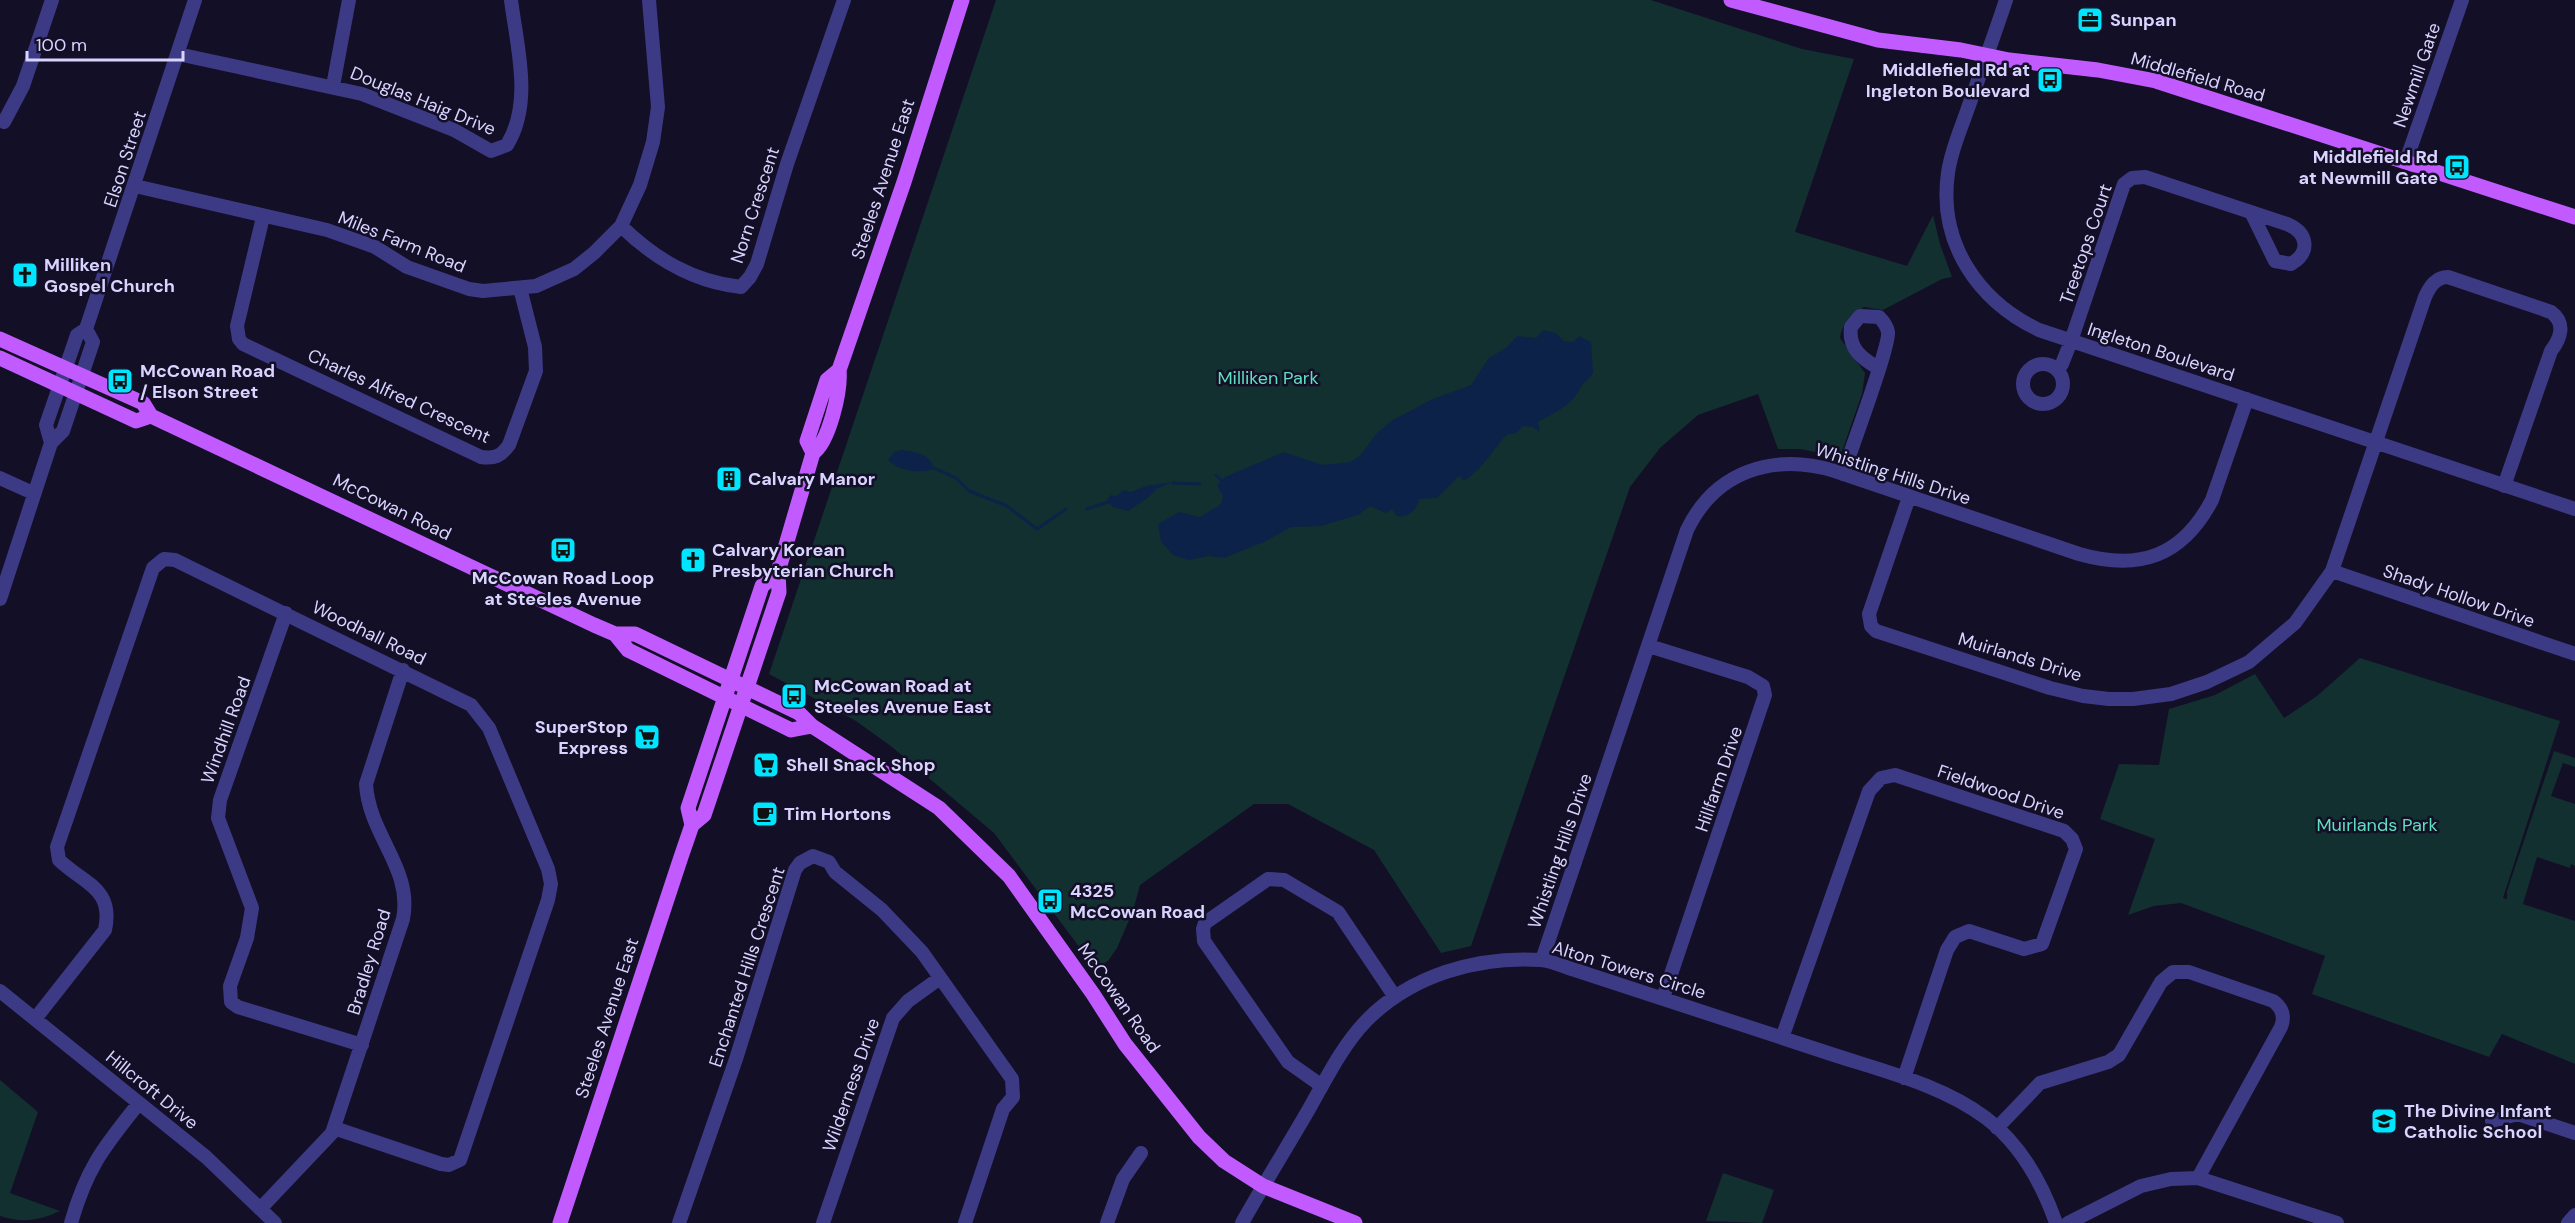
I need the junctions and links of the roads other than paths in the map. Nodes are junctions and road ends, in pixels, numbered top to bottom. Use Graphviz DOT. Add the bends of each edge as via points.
graph roads {
  1 [pos="52,0"];
  2 [pos="195,0"];
  3 [pos="349,0"];
  4 [pos="511,0"];
  5 [pos="649,0"];
  6 [pos="844,0"];
  7 [pos="962,0"];
  8 [pos="1731,0"];
  9 [pos="2006,0"];
  10 [pos="2462,0"];
  11 [pos="178,54"];
  12 [pos="1987,56"];
  13 [pos="333,86"];
  14 [pos="4,122"];
  15 [pos="2406,161"];
  16 [pos="135,186"];
  17 [pos="2252,214"];
  18 [pos="263,217"];
  19 [pos="2575,217"];
  20 [pos="621,226"];
  21 [pos="520,288"];
  22 [pos="86,329"];
  23 [pos="0,339"];
  24 [pos="2071,341"];
  25 [pos="0,358"];
  26 [pos="66,367"];
  27 [pos="1878,368"];
  28 [pos="2057,370"];
  29 [pos="82,375"];
  30 [pos="60,385"];
  31 [pos="76,392"];
  32 [pos="2247,399"];
  33 [pos="151,416"];
  34 [pos="51,442"];
  35 [pos="2376,443"];
  36 [pos="1843,474"];
  37 [pos="0,478"];
  38 [pos="2504,486"];
  39 [pos="33,493"];
  40 [pos="1909,497"];
  41 [pos="2575,509"];
  42 [pos="2332,571"];
  43 [pos="778,572"];
  44 [pos="0,599"];
  45 [pos="286,613"];
  46 [pos="615,634"];
  47 [pos="1649,646"];
  48 [pos="2575,654"];
  49 [pos="403,670"];
  50 [pos="730,681"];
  51 [pos="746,688"];
  52 [pos="725,698"];
  53 [pos="740,705"];
  54 [pos="812,726"];
  55 [pos="692,825"];
  56 [pos="1542,960"];
  57 [pos="940,978"];
  58 [pos="0,991"];
  59 [pos="1395,997"];
  60 [pos="1664,998"];
  61 [pos="35,1019"];
  62 [pos="1782,1038"];
  63 [pos="362,1045"];
  64 [pos="1904,1078"];
  65 [pos="1322,1086"];
  66 [pos="139,1103"];
  67 [pos="2492,1121"];
  68 [pos="334,1128"];
  69 [pos="1997,1128"];
  70 [pos="2575,1133"];
  71 [pos="1141,1153"];
  72 [pos="2198,1178"];
  73 [pos="1263,1186"];
  74 [pos="260,1209"];
  75 [pos="2575,1215"];
  76 [pos="2313,1219"];
  77 [pos="71,1223"];
  78 [pos="275,1223"];
  79 [pos="560,1223"];
  80 [pos="679,1223"];
  81 [pos="823,1223"];
  82 [pos="965,1223"];
  83 [pos="1107,1223"];
  84 [pos="1242,1223"];
  85 [pos="1355,1223"];
  86 [pos="2056,1223"];
  87 [pos="2068,1223"];
  88 [pos="2337,1223"];
  89 [pos="2568,1223"];
  1 -- 14 [label="street" via="23,86"];
  2 -- 11 [label="street, Elson Street"];
  3 -- 13 [label="street"];
  4 -- 13 [label="street, Douglas Haig Drive" via="520,118 507,145 501,148 482,148 454,130"];
  5 -- 20 [label="street, Miles Farm Road" via="657,75 657,124 640,185"];
  6 -- 20 [label="street, Norn Crescent" via="756,264 741,287 723,285 677,268"];
  7 -- 43 [label="main road, Steeles Avenue East" via="839,370 841,385 822,447 813,453"];
  8 -- 12 [label="main road, Middlefield Road" via="1857,36"];
  9 -- 12 [label="street, Ingleton Boulevard"];
  10 -- 15 [label="street, Newmill Gate"];
  11 -- 13 [label="street, Douglas Haig Drive"];
  11 -- 16 [label="street, Elson Street"];
  12 -- 15 [label="main road, Middlefield Road" via="2163,83"];
  12 -- 24 [label="street, Ingleton Boulevard" via="1950,163 1946,187 1950,227 1962,259 1990,298 2030,325"];
  15 -- 19 [label="main road, Middlefield Road"];
  16 -- 18 [label="street, Miles Farm Road"];
  16 -- 22 [label="street, Elson Street"];
  17 -- 24 [label="street, Treetops Court" via="2145,177 2132,178 2124,184"];
  18 -- 21 [label="street, Miles Farm Road" via="311,226 375,247 407,267 453,284 483,291"];
  18 -- 21 [label="street, Charles Alfred Crescent" via="237,326 238,339 481,456 502,455 509,445 536,371 535,347"];
  20 -- 21 [label="street, Miles Farm Road" via="574,269 536,286"];
  22 -- 26 [label="street, Elson Street" via="77,335"];
  22 -- 29 [label="street, Elson Street" via="93,342"];
  23 -- 26 [label="main road, McCowan Road"];
  24 -- 28 [label="street, Treetops Court"];
  24 -- 32 [label="street, Ingleton Boulevard"];
  25 -- 30 [label="main road, McCowan Road"];
  26 -- 29 [label="main road, McCowan Road"];
  26 -- 30 [label="street, Elson Street"];
  27 -- 36 [label="street"];
  29 -- 31 [label="street, Elson Street"];
  29 -- 33 [label="main road, McCowan Road" via="143,403"];
  30 -- 31 [label="main road, McCowan Road"];
  30 -- 34 [label="street, Elson Street" via="46,425"];
  31 -- 33 [label="main road, McCowan Road" via="136,421"];
  31 -- 34 [label="street, Elson Street" via="63,431"];
  32 -- 35 [label="street, Ingleton Boulevard"];
  32 -- 40 [label="street, Whistling Hills Drive" via="2204,516 2186,539 2146,559 2127,562 2095,558"];
  33 -- 46 [label="main road, McCowan Road"];
  34 -- 39 [label="street"];
  35 -- 38 [label="street, Ingleton Boulevard"];
  35 -- 38 [label="street, Muirlands Drive" via="2429,288 2442,277 2453,278 2551,312 2560,326 2558,342 2551,351"];
  35 -- 42 [label="street, Muirlands Drive"];
  36 -- 40 [label="street, Whistling Hills Drive"];
  36 -- 47 [label="street, Whistling Hills Drive" via="1803,463 1773,465 1744,474 1714,493 1687,530"];
  37 -- 39 [label="street"];
  38 -- 41 [label="street, Ingleton Boulevard"];
  39 -- 44 [label="street"];
  40 -- 42 [label="street, Muirlands Drive" via="1871,608 1871,626 1876,631 2083,696 2156,696 2197,686 2233,671 2287,632"];
  42 -- 48 [label="street, Shady Hollow Drive"];
  43 -- 50 [label="main road, Steeles Avenue East" via="762,586"];
  43 -- 51 [label="main road, Steeles Avenue East" via="779,592"];
  45 -- 49 [label="street, Woodhall Road"];
  45 -- 61 [label="street, Woodhall Road" via="175,560 164,559 153,568 57,847 59,860 103,897 105,930"];
  45 -- 63 [label="street, Windhill Road" via="220,800 218,818 252,908 247,938 230,986 231,1002"];
  46 -- 50 [label="main road, McCowan Road" via="635,634"];
  46 -- 52 [label="main road, McCowan Road" via="628,650"];
  47 -- 56 [label="street, Whistling Hills Drive"];
  47 -- 60 [label="street, Hillfarm Drive" via="1748,677 1763,686 1765,695"];
  49 -- 63 [label="street, Bradley Road" via="366,784 367,803 401,878 406,904"];
  49 -- 68 [label="street, Woodhall Road" via="465,700 486,722 546,861 550,892 460,1160 441,1164"];
  50 -- 51 [label="main road, McCowan Road"];
  50 -- 52 [label="main road, Steeles Avenue East"];
  51 -- 53 [label="main road, Steeles Avenue East"];
  51 -- 54 [label="main road, McCowan Road" via="799,713"];
  52 -- 53 [label="main road, McCowan Road"];
  52 -- 55 [label="main road, Steeles Avenue East" via="688,808"];
  53 -- 54 [label="main road, McCowan Road" via="791,730"];
  53 -- 55 [label="main road, Steeles Avenue East" via="704,815"];
  54 -- 73 [label="main road, McCowan Road" via="939,808 1009,876 1125,1044 1199,1137 1224,1161"];
  55 -- 79 [label="main road, Steeles Avenue East"];
  56 -- 59 [label="street, Alton Towers Circle" via="1501,960 1461,967"];
  56 -- 60 [label="street, Alton Towers Circle"];
  57 -- 80 [label="street, Enchanted Hills Crescent" via="903,930 829,862 813,856 800,863"];
  57 -- 81 [label="street, Wilderness Drive" via="892,1018"];
  57 -- 82 [label="street, Enchanted Hills Crescent" via="1008,1072 1014,1088 1010,1103 1003,1109"];
  58 -- 61 [label="street, Hillcroft Drive"];
  59 -- 65 [label="street, Alton Towers Circle" via="1356,1032"];
  59 -- 65 [label="street" via="1338,912 1280,878 1268,879 1205,923 1204,941 1284,1057"];
  60 -- 62 [label="street, Alton Towers Circle"];
  61 -- 66 [label="street, Hillcroft Drive"];
  62 -- 64 [label="street, Alton Towers Circle"];
  62 -- 64 [label="street, Fieldwood Drive" via="1869,791 1877,781 1895,775 2064,831 2076,849 2042,944 2024,949 1969,932 1955,937 1947,950"];
  63 -- 68 [label="street, Bradley Road"];
  64 -- 69 [label="street, Alton Towers Circle" via="1960,1101"];
  65 -- 73 [label="street, Alton Towers Circle"];
  66 -- 74 [label="street, Hillcroft Drive" via="206,1157"];
  66 -- 77 [label="street" via="95,1159"];
  67 -- 70 [label="street" via="2518,1114"];
  68 -- 74 [label="street, Bradley Road"];
  69 -- 72 [label="street" via="2040,1083 2119,1055 2161,982 2173,972 2189,972 2273,1002 2281,1008 2283,1018"];
  69 -- 86 [label="street, Alton Towers Circle" via="2030,1167"];
  71 -- 83 [label="street" via="1123,1179"];
  72 -- 76 [label="street"];
  72 -- 87 [label="street" via="2141,1186"];
  73 -- 84 [label="street, Alton Towers Circle"];
  73 -- 85 [label="main road, McCowan Road"];
  74 -- 78 [label="street, Hillcroft Drive"];
  75 -- 89 [label="street"];
  76 -- 88 [label="street"];
}
